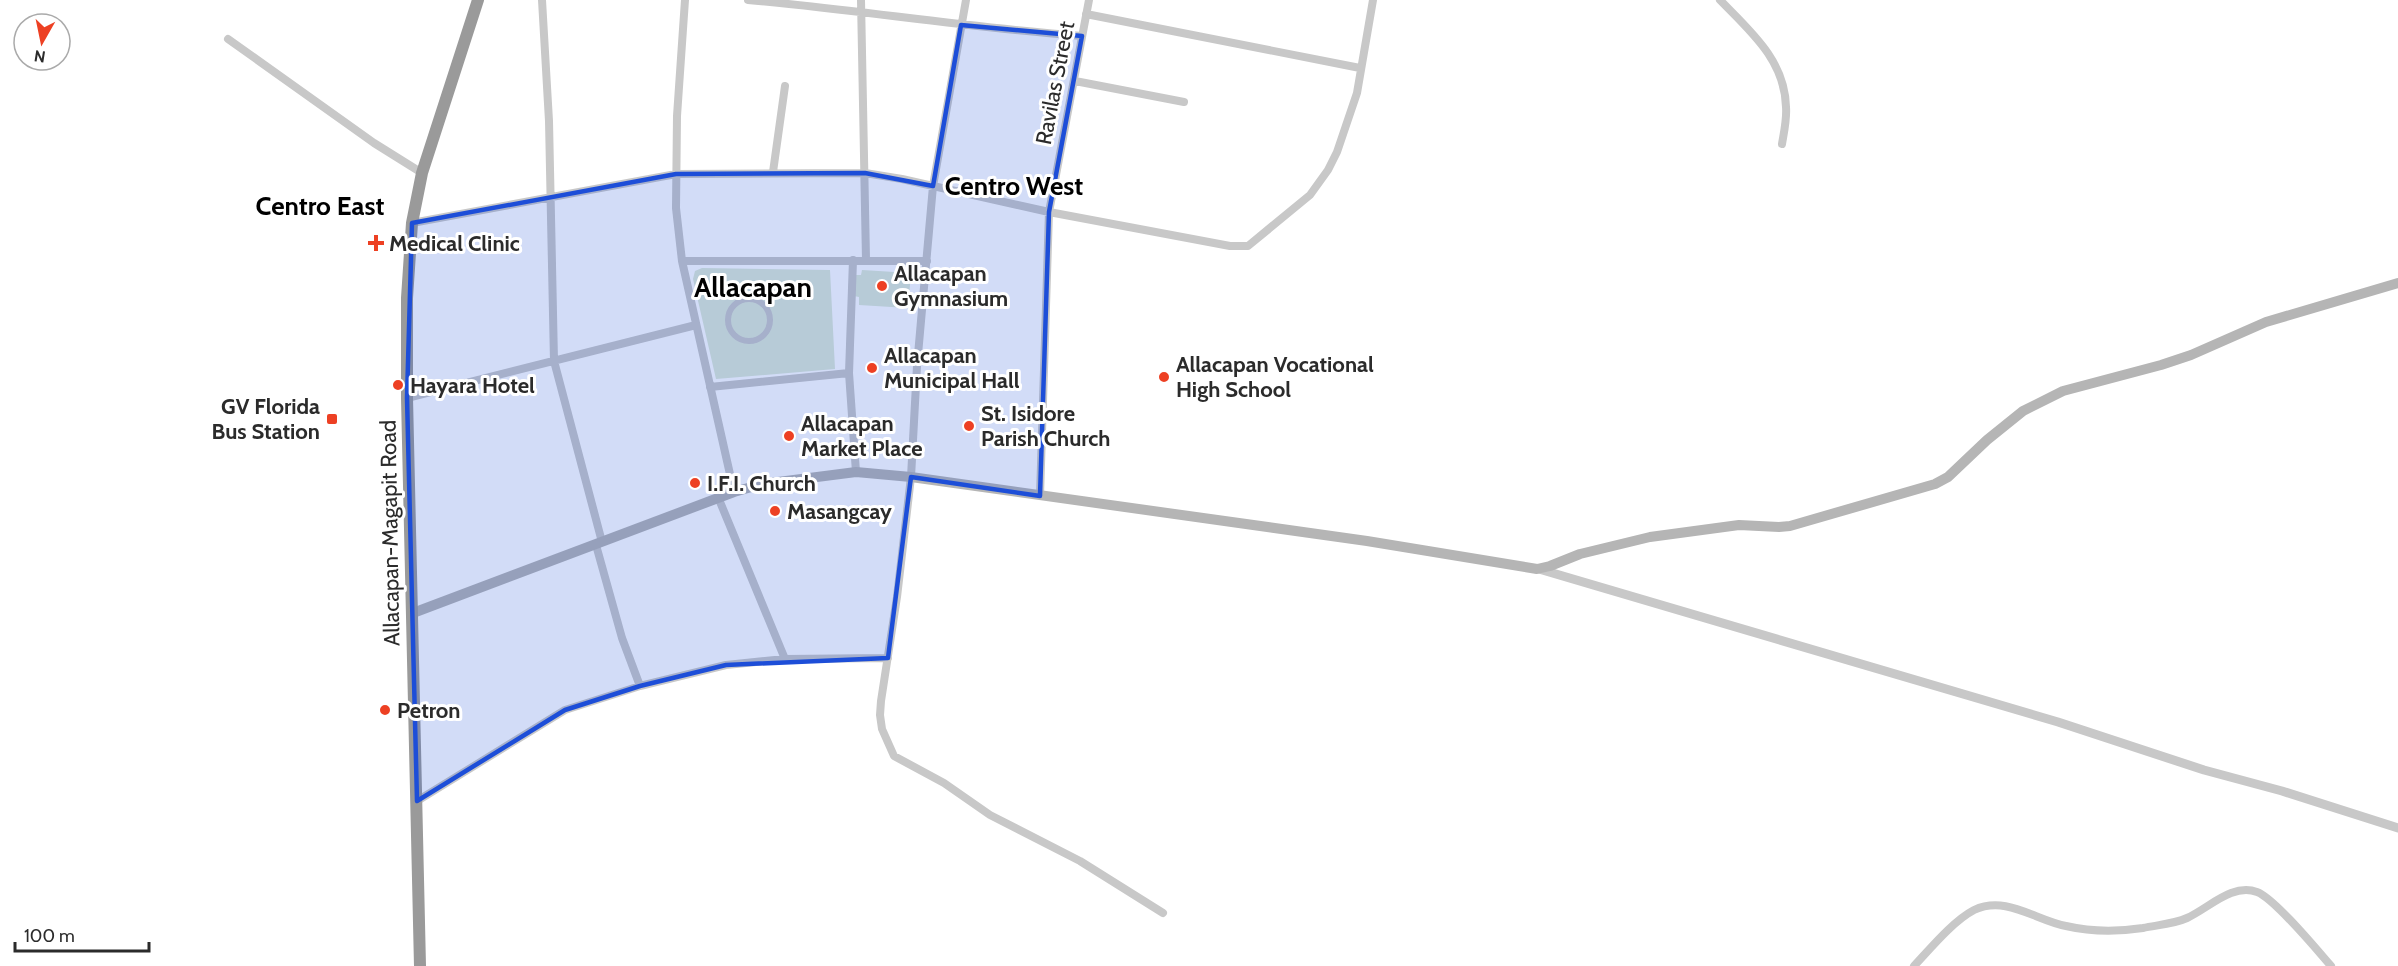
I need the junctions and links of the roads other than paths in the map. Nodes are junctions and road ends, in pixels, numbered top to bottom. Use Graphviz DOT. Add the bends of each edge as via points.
graph roads {
  1 [pos="478,0"];
  2 [pos="543,0"];
  3 [pos="685,0"];
  4 [pos="748,0"];
  5 [pos="861,0"];
  6 [pos="966,0"];
  7 [pos="1089,0"];
  8 [pos="1373,0"];
  9 [pos="1720,0"];
  10 [pos="861,11"];
  11 [pos="1086,14"];
  12 [pos="961,25"];
  13 [pos="1082,36"];
  14 [pos="228,39"];
  15 [pos="1360,68"];
  16 [pos="1075,81"];
  17 [pos="785,86"];
  18 [pos="1184,102"];
  19 [pos="1782,144"];
  20 [pos="773,172"];
  21 [pos="422,173"];
  22 [pos="865,173"];
  23 [pos="676,174"];
  24 [pos="933,186"];
  25 [pos="550,198"];
  26 [pos="1049,212"];
  27 [pos="412,223"];
  28 [pos="853,260"];
  29 [pos="866,260"];
  30 [pos="682,261"];
  31 [pos="927,261"];
  32 [pos="2398,283"];
  33 [pos="696,325"];
  34 [pos="769,328"];
  35 [pos="554,362"];
  36 [pos="849,373"];
  37 [pos="710,387"];
  38 [pos="407,398"];
  39 [pos="856,472"];
  40 [pos="910,477"];
  41 [pos="734,492"];
  42 [pos="1040,496"];
  43 [pos="718,497"];
  44 [pos="599,544"];
  45 [pos="1537,568"];
  46 [pos="412,613"];
  47 [pos="888,658"];
  48 [pos="785,659"];
  49 [pos="640,686"];
  50 [pos="417,801"];
  51 [pos="2398,828"];
  52 [pos="1163,913"];
  53 [pos="420,966"];
  54 [pos="1914,966"];
  55 [pos="2331,966"];
  1 -- 21 [label="highway, Allacapan-Magapit Road"];
  2 -- 25 [label="street"];
  3 -- 23 [label="street"];
  4 -- 10 [label="street"];
  5 -- 10 [label="street"];
  6 -- 12 [label="street"];
  7 -- 11 [label="street, Ravilas Street"];
  8 -- 15 [label="street"];
  9 -- 19 [label="street" via="1759,39 1782,78 1786,108"];
  10 -- 12 [label="street"];
  10 -- 22 [label="street"];
  11 -- 13 [label="street, Ravilas Street"];
  11 -- 15 [label="street"];
  12 -- 13 [label="street"];
  12 -- 24 [label="street"];
  13 -- 16 [label="street, Ravilas Street"];
  14 -- 21 [label="street"];
  15 -- 26 [label="street" via="1357,93 1328,170 1310,195 1248,246 1230,246"];
  16 -- 18 [label="street"];
  16 -- 26 [label="street, Ravilas Street"];
  17 -- 20 [label="street"];
  20 -- 22 [label="street"];
  20 -- 23 [label="street"];
  21 -- 27 [label="highway, Allacapan-Magapit Road"];
  22 -- 24 [label="street"];
  22 -- 29 [label="street"];
  23 -- 25 [label="street"];
  23 -- 30 [label="street" via="676,226"];
  24 -- 26 [label="street"];
  24 -- 31 [label="street"];
  25 -- 27 [label="street"];
  25 -- 35 [label="street"];
  26 -- 42 [label="street, Ravilas Street"];
  27 -- 38 [label="highway, Allacapan-Magapit Road"];
  28 -- 29 [label="street"];
  28 -- 30 [label="street"];
  28 -- 36 [label="street"];
  29 -- 31 [label="street"];
  30 -- 33 [label="street"];
  31 -- 40 [label="street"];
  32 -- 45 [label="main road" via="2266,322 2161,366 2063,392 2023,411 1948,477 1920,489 1790,526 1739,525 1650,537"];
  33 -- 35 [label="street"];
  33 -- 37 [label="street"];
  34 -- 34 [label="street" via="756,340 740,340 729,330 731,307 746,298 755,299 769,311"];
  35 -- 38 [label="street"];
  35 -- 44 [label="street"];
  36 -- 37 [label="street"];
  36 -- 39 [label="street"];
  37 -- 41 [label="street"];
  38 -- 46 [label="highway, Allacapan-Magapit Road"];
  39 -- 40 [label="main road"];
  39 -- 41 [label="main road" via="762,484"];
  40 -- 42 [label="main road"];
  40 -- 47 [label="street"];
  41 -- 43 [label="main road"];
  42 -- 45 [label="main road"];
  43 -- 44 [label="main road"];
  43 -- 48 [label="street"];
  44 -- 46 [label="main road"];
  44 -- 49 [label="street" via="622,638"];
  45 -- 51 [label="street" via="2058,722"];
  46 -- 50 [label="highway, Allacapan-Magapit Road"];
  47 -- 48 [label="street"];
  47 -- 52 [label="street" via="879,715 894,756 944,783 990,815 1080,861"];
  48 -- 49 [label="street" via="702,669"];
  49 -- 50 [label="street" via="565,710"];
  50 -- 53 [label="highway, Allacapan-Magapit Road"];
  54 -- 55 [label="street" via="1960,920 1987,907 2002,905 2062,926 2118,932 2181,920 2235,891 2245,890 2265,896"];
}
